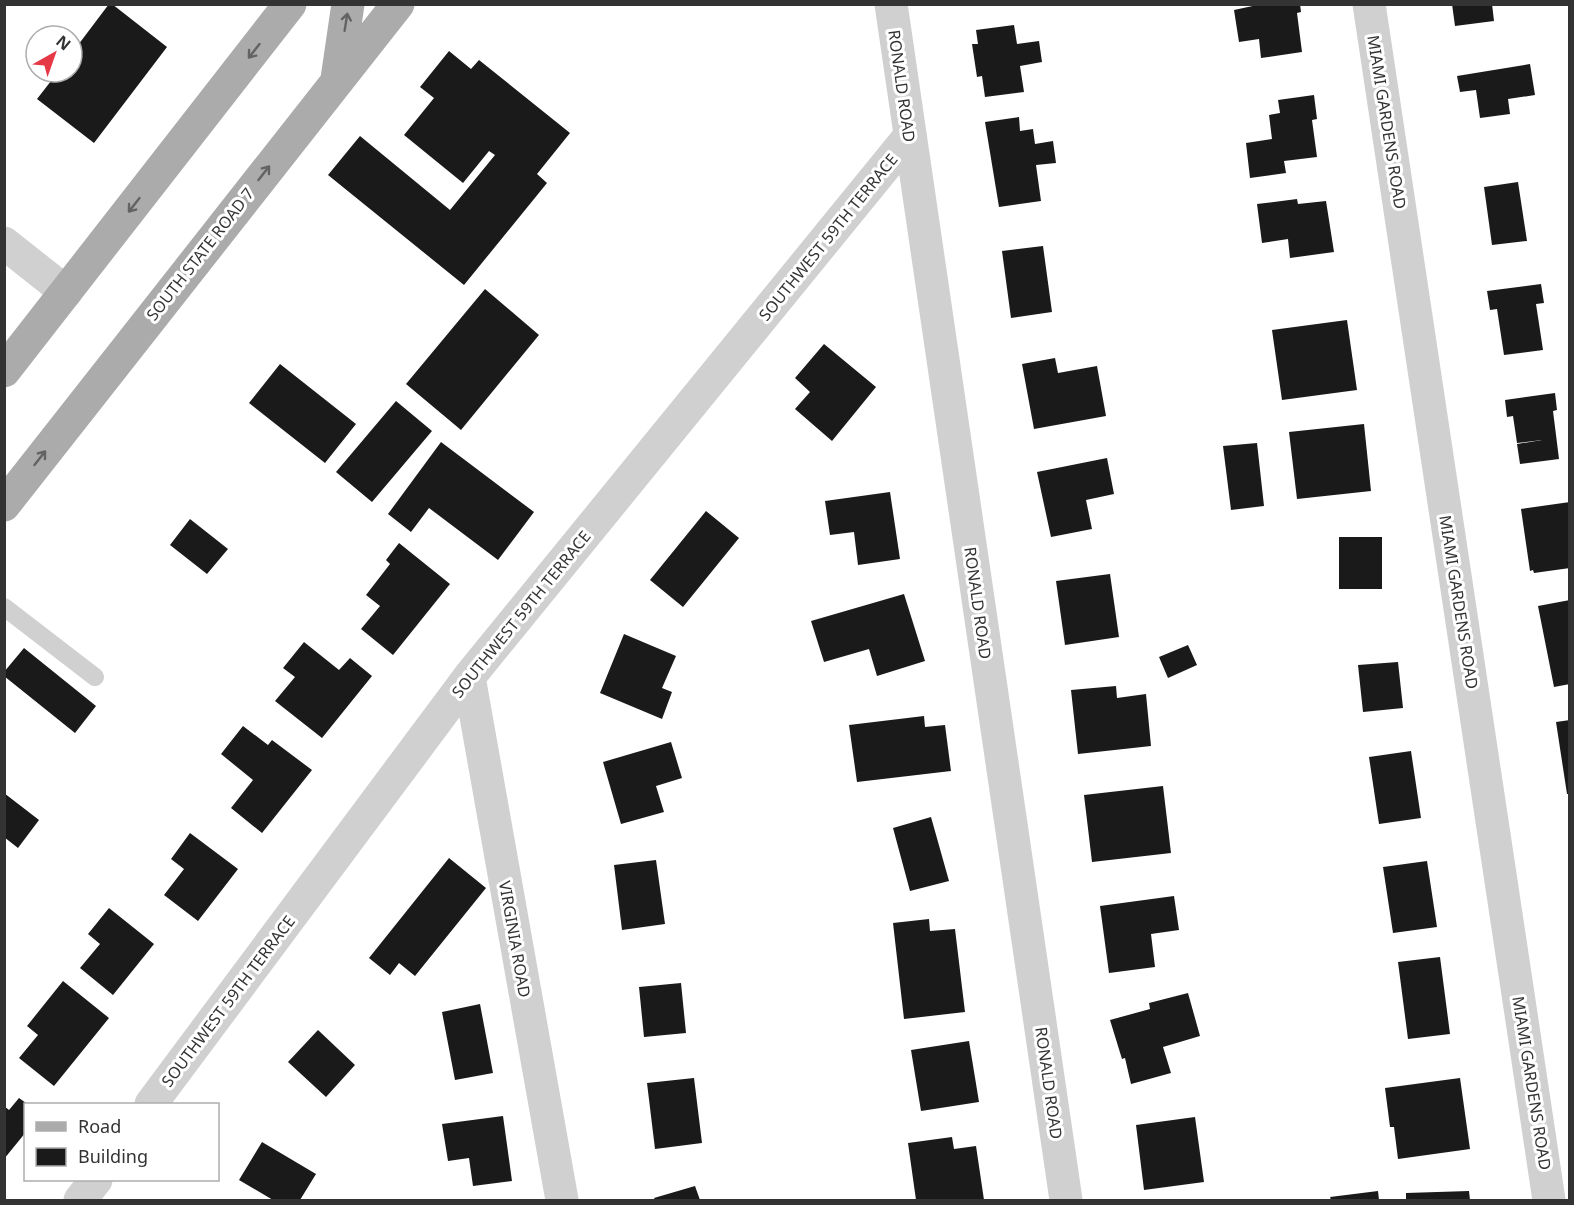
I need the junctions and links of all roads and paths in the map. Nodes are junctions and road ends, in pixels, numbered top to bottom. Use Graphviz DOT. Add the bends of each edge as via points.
graph roads {
  1 [pos="290,4"];
  2 [pos="348,4"];
  3 [pos="398,4"];
  4 [pos="891,4"];
  5 [pos="1369,4"];
  6 [pos="337,81"];
  7 [pos="909,137"];
  8 [pos="4,243"];
  9 [pos="66,292"];
  10 [pos="4,371"];
  11 [pos="4,505"];
  12 [pos="4,607"];
  13 [pos="95,677"];
  14 [pos="469,677"];
  15 [pos="153,1103"];
  16 [pos="562,1200"];
  17 [pos="1066,1200"];
  18 [pos="1549,1200"];
  1 -- 9 [label="main road, one-way"];
  6 -- 2 [label="main road, one-way"];
  3 -- 6 [label="main road, SOUTH STATE ROAD 7"];
  4 -- 7 [label="street, RONALD ROAD"];
  5 -- 18 [label="street, MIAMI GARDENS ROAD"];
  11 -- 6 [label="main road, SOUTH STATE ROAD 7, one-way"];
  7 -- 14 [label="street, SOUTHWEST 59TH TERRACE"];
  7 -- 17 [label="street, RONALD ROAD"];
  8 -- 9 [label="street"];
  9 -- 10 [label="main road"];
  12 -- 13 [label="lane"];
  14 -- 15 [label="street, SOUTHWEST 59TH TERRACE"];
  14 -- 16 [label="street, VIRGINIA ROAD"];
}
